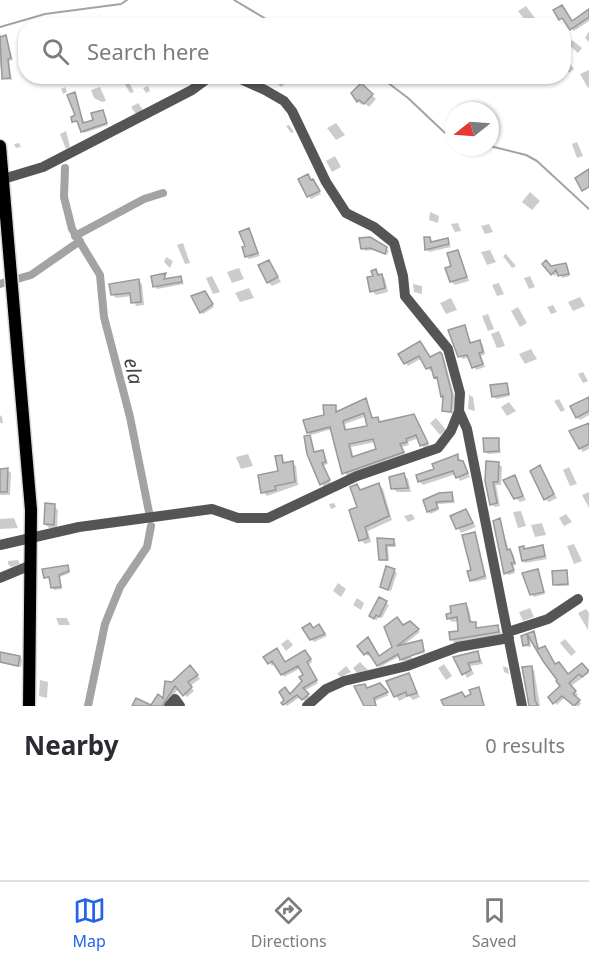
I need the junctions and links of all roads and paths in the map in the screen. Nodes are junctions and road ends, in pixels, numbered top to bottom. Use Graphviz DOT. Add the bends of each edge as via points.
graph roads {
  1 [pos="200,84"];
  2 [pos="250,84"];
  3 [pos="0,146"];
  4 [pos="2,180"];
  5 [pos="459,411"];
  6 [pos="31,537"];
  7 [pos="0,545"];
  8 [pos="31,565"];
  9 [pos="0,578"];
  10 [pos="578,599"];
  11 [pos="508,635"];
  12 [pos="29,706"];
  13 [pos="170,706"];
  14 [pos="180,706"];
  15 [pos="307,706"];
  16 [pos="522,706"];
  1 -- 4 [label="street" via="43,167"];
  2 -- 5 [label="street" via="284,101 292,111 326,182 346,213 394,243 405,296 448,349 460,393"];
  3 -- 4 [label="main road"];
  4 -- 6 [label="main road"];
  5 -- 6 [label="street" via="438,448 357,476 268,518 238,518 212,509"];
  5 -- 11 [label="street" via="468,429"];
  6 -- 7 [label="street"];
  6 -- 8 [label="main road"];
  8 -- 9 [label="street"];
  8 -- 12 [label="main road"];
  10 -- 11 [label="street" via="548,619"];
  11 -- 15 [label="street" via="344,681 326,688"];
  11 -- 16 [label="street"];
  13 -- 14 [label="street" via="175,699"];
}
